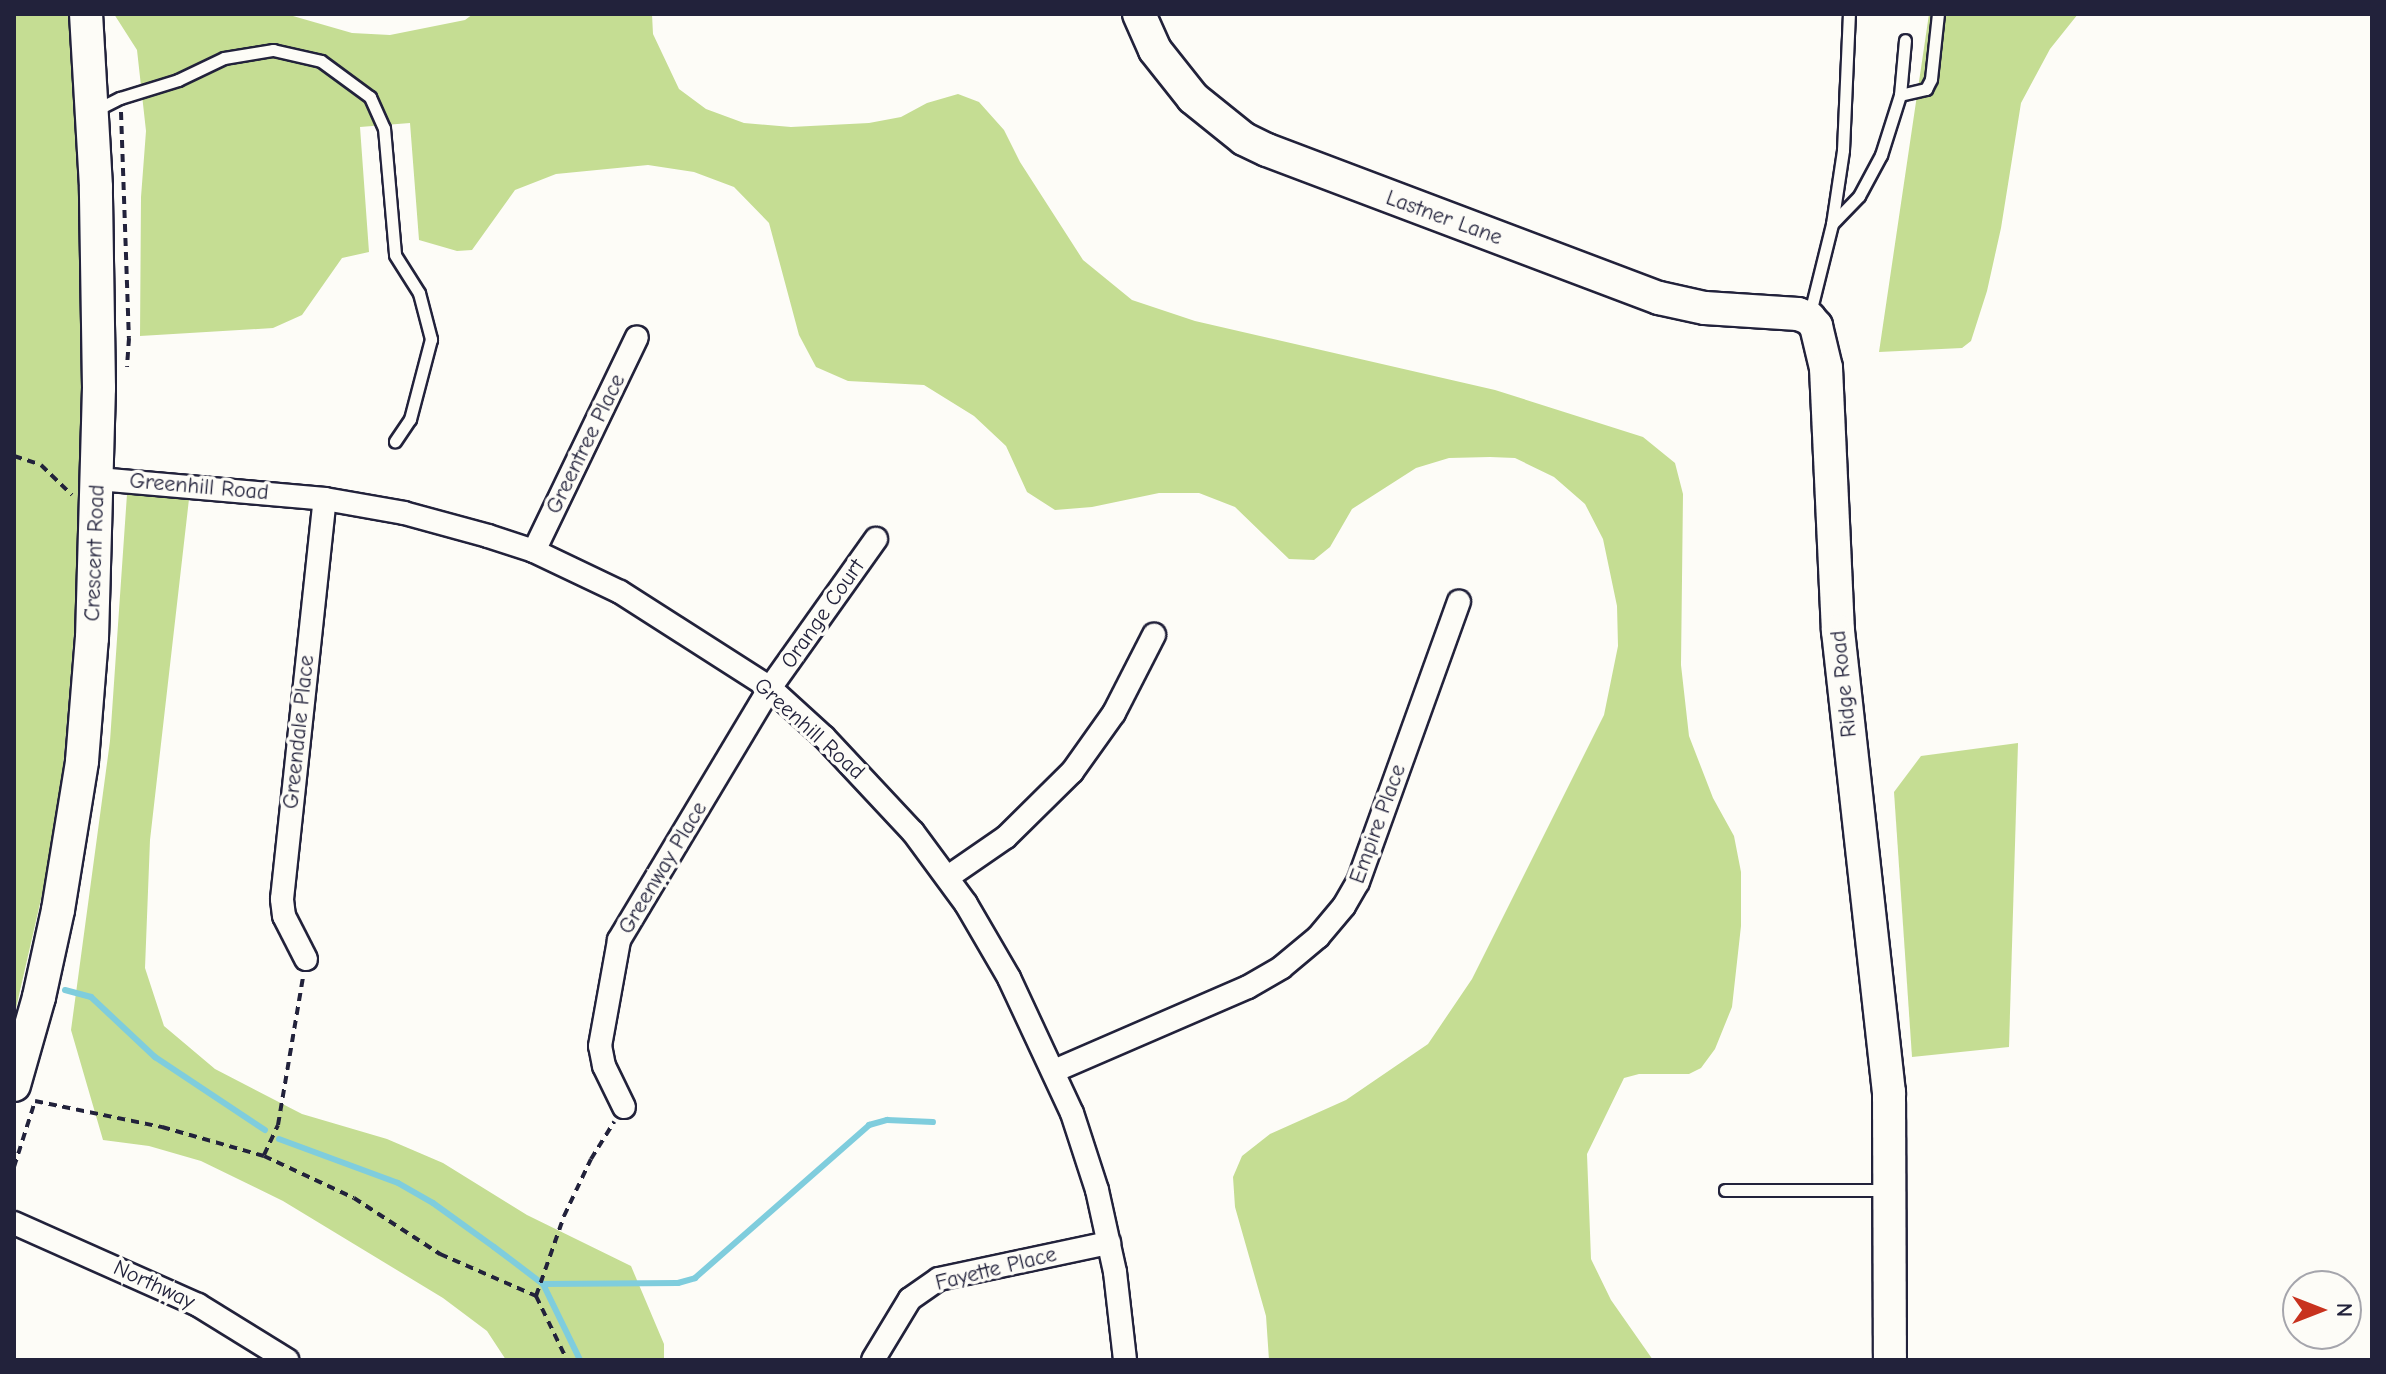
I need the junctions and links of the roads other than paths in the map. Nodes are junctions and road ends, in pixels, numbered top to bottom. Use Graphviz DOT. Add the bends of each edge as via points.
graph roads {
  1 [pos="86,14"];
  2 [pos="1139,14"];
  3 [pos="1849,14"];
  4 [pos="1938,14"];
  5 [pos="1905,40"];
  6 [pos="1900,95"];
  7 [pos="91,112"];
  8 [pos="1832,224"];
  9 [pos="1809,318"];
  10 [pos="637,337"];
  11 [pos="395,441"];
  12 [pos="88,489"];
  13 [pos="325,499"];
  14 [pos="876,539"];
  15 [pos="534,551"];
  16 [pos="1459,602"];
  17 [pos="1154,635"];
  18 [pos="770,688"];
  19 [pos="948,877"];
  20 [pos="306,959"];
  21 [pos="1054,1071"];
  22 [pos="14,1085"];
  23 [pos="624,1107"];
  24 [pos="1725,1190"];
  25 [pos="1890,1190"];
  26 [pos="14,1223"];
  27 [pos="1109,1243"];
  28 [pos="281,1358"];
  29 [pos="873,1360"];
  30 [pos="1125,1360"];
  31 [pos="1890,1360"];
  1 -- 7 [label="street, Crescent Road"];
  2 -- 9 [label="street, Lastner Lane" via="1155,50 1193,98 1244,139 1267,150 1659,298"];
  3 -- 8 [label="lane" via="1847,109"];
  4 -- 6 [label="lane" via="1926,89"];
  5 -- 6 [label="lane"];
  6 -- 8 [label="lane" via="1871,178"];
  7 -- 11 [label="lane" via="252,51 273,50 321,61 370,97 384,128 395,255 419,293 431,339 410,419"];
  7 -- 12 [label="street, Crescent Road" via="96,187"];
  8 -- 9 [label="lane"];
  9 -- 25 [label="street, Ridge Road" via="1821,340 1826,368 1838,631 1887,1060"];
  10 -- 15 [label="street, Greentree Place"];
  12 -- 13 [label="street, Greenhill Road"];
  12 -- 22 [label="street, Crescent Road" via="92,652 75,815 49,953"];
  13 -- 15 [label="street, Greenhill Road" via="447,524"];
  13 -- 20 [label="street, Greendale Place" via="282,899 284,916"];
  14 -- 18 [label="street, Orange Court"];
  15 -- 18 [label="street, Greenhill Road" via="620,592"];
  16 -- 21 [label="street, Empire Place" via="1358,882 1325,929 1298,956 1248,987"];
  17 -- 19 [label="street" via="1121,703 1072,772 1006,837"];
  18 -- 19 [label="street, Greenhill Road" via="875,790"];
  18 -- 23 [label="street, Greenway Place" via="619,940 600,1046"];
  19 -- 21 [label="street, Greenhill Road" via="1009,978"];
  21 -- 27 [label="street, Greenhill Road" via="1087,1157"];
  24 -- 25 [label="lane"];
  25 -- 31 [label="street, Ridge Road"];
  26 -- 28 [label="street, Northway" via="198,1305"];
  27 -- 29 [label="street, Fayette Place" via="939,1279 910,1299"];
  27 -- 30 [label="street, Greenhill Road"];
}
